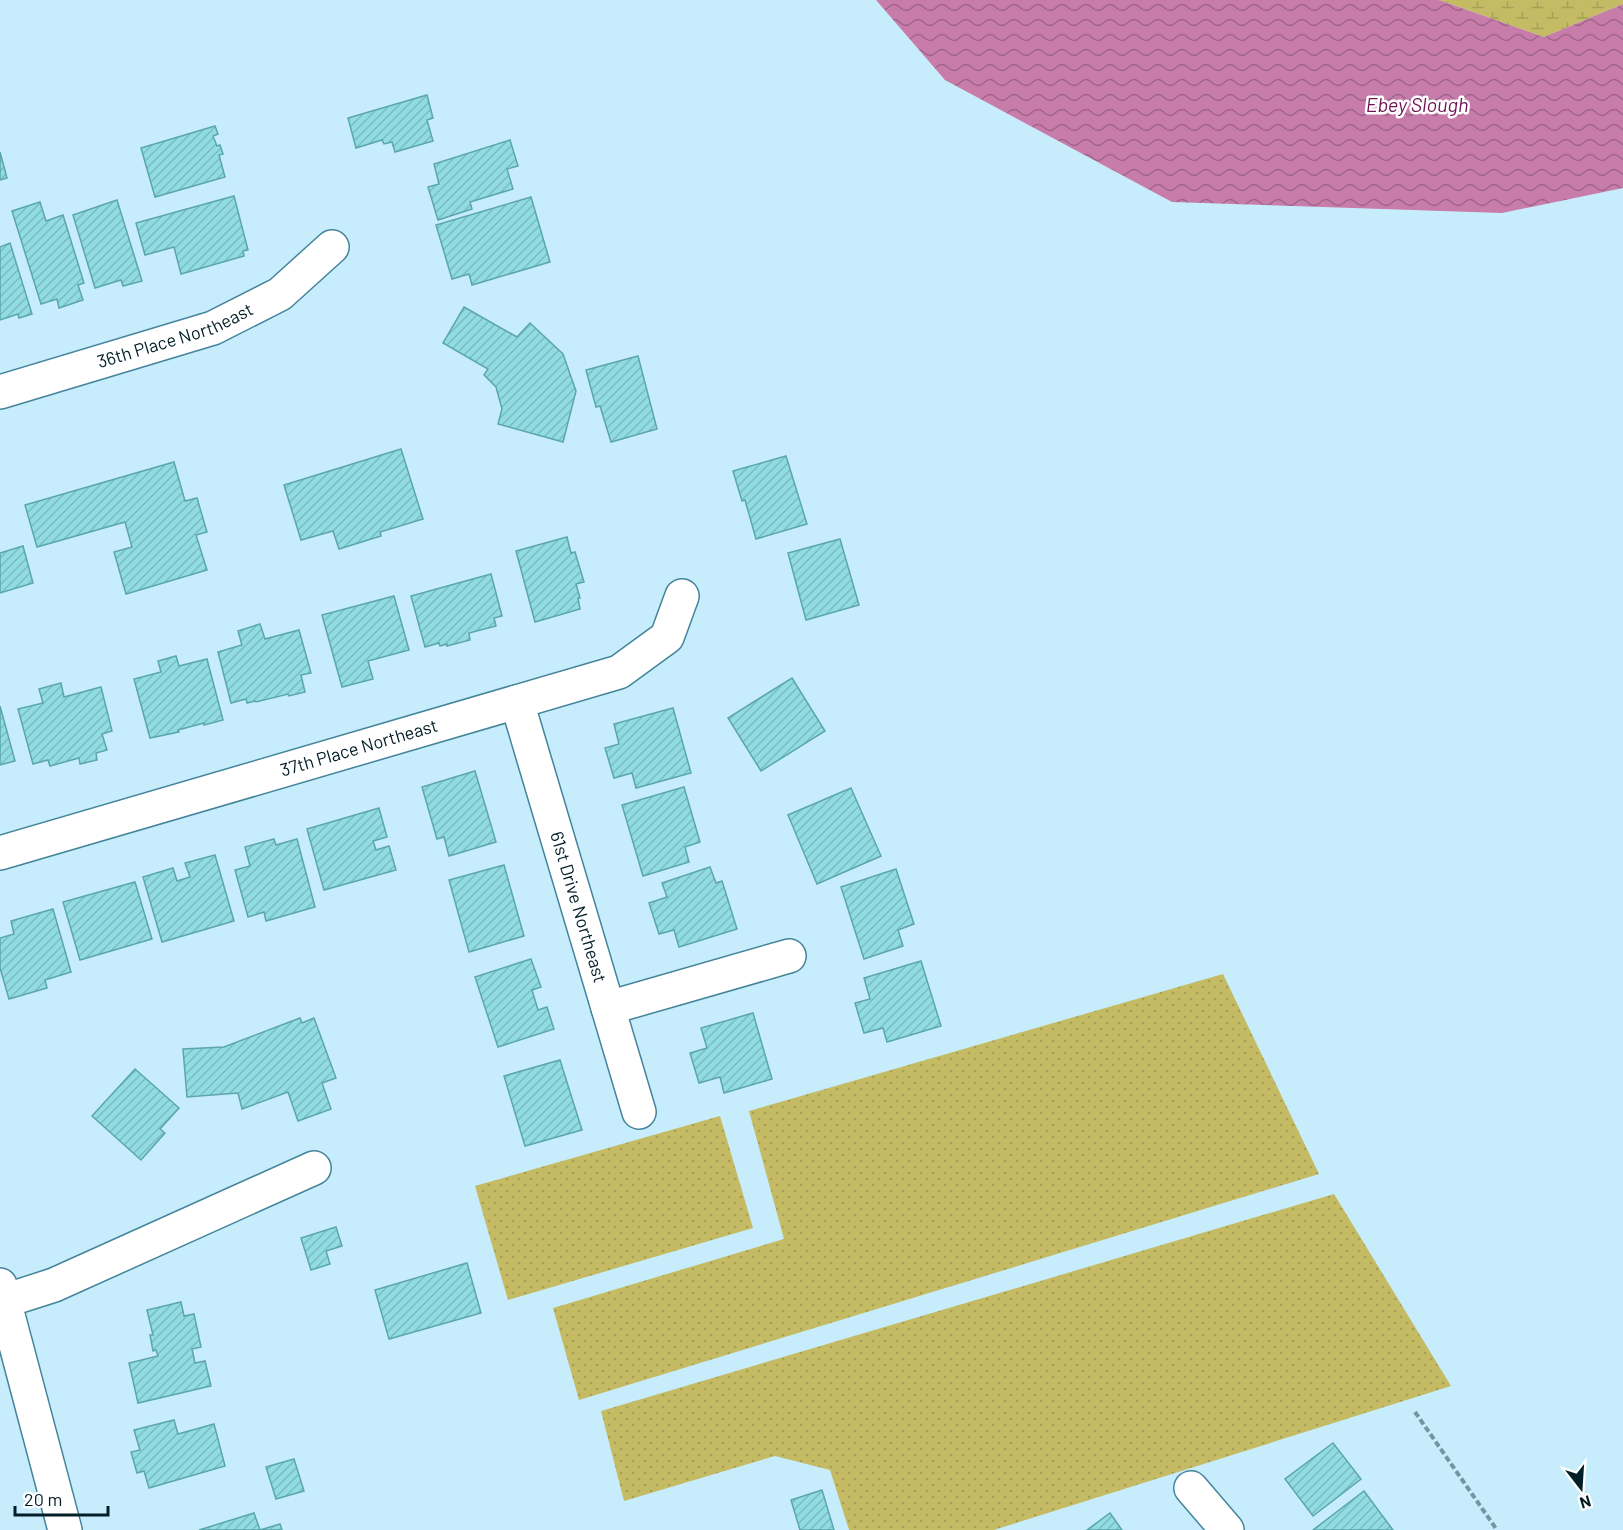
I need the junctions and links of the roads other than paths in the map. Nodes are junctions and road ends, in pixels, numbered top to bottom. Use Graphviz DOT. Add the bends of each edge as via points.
graph roads {
  1 [pos="332,247"];
  2 [pos="0,392"];
  3 [pos="682,596"];
  4 [pos="517,702"];
  5 [pos="0,853"];
  6 [pos="789,956"];
  7 [pos="608,1008"];
  8 [pos="639,1112"];
  9 [pos="314,1168"];
  10 [pos="2,1293"];
  11 [pos="1191,1488"];
  12 [pos="65,1530"];
  13 [pos="1227,1530"];
  1 -- 2 [label="street, 36th Place Northeast" via="280,294 213,328"];
  3 -- 4 [label="street, 37th Place Northeast" via="667,637 619,672"];
  4 -- 5 [label="street, 37th Place Northeast"];
  4 -- 7 [label="street, 61st Drive Northeast"];
  6 -- 7 [label="street"];
  7 -- 8 [label="street, 61st Drive Northeast"];
  9 -- 10 [label="street" via="54,1285"];
  10 -- 12 [label="street"];
  11 -- 13 [label="street"];
}
